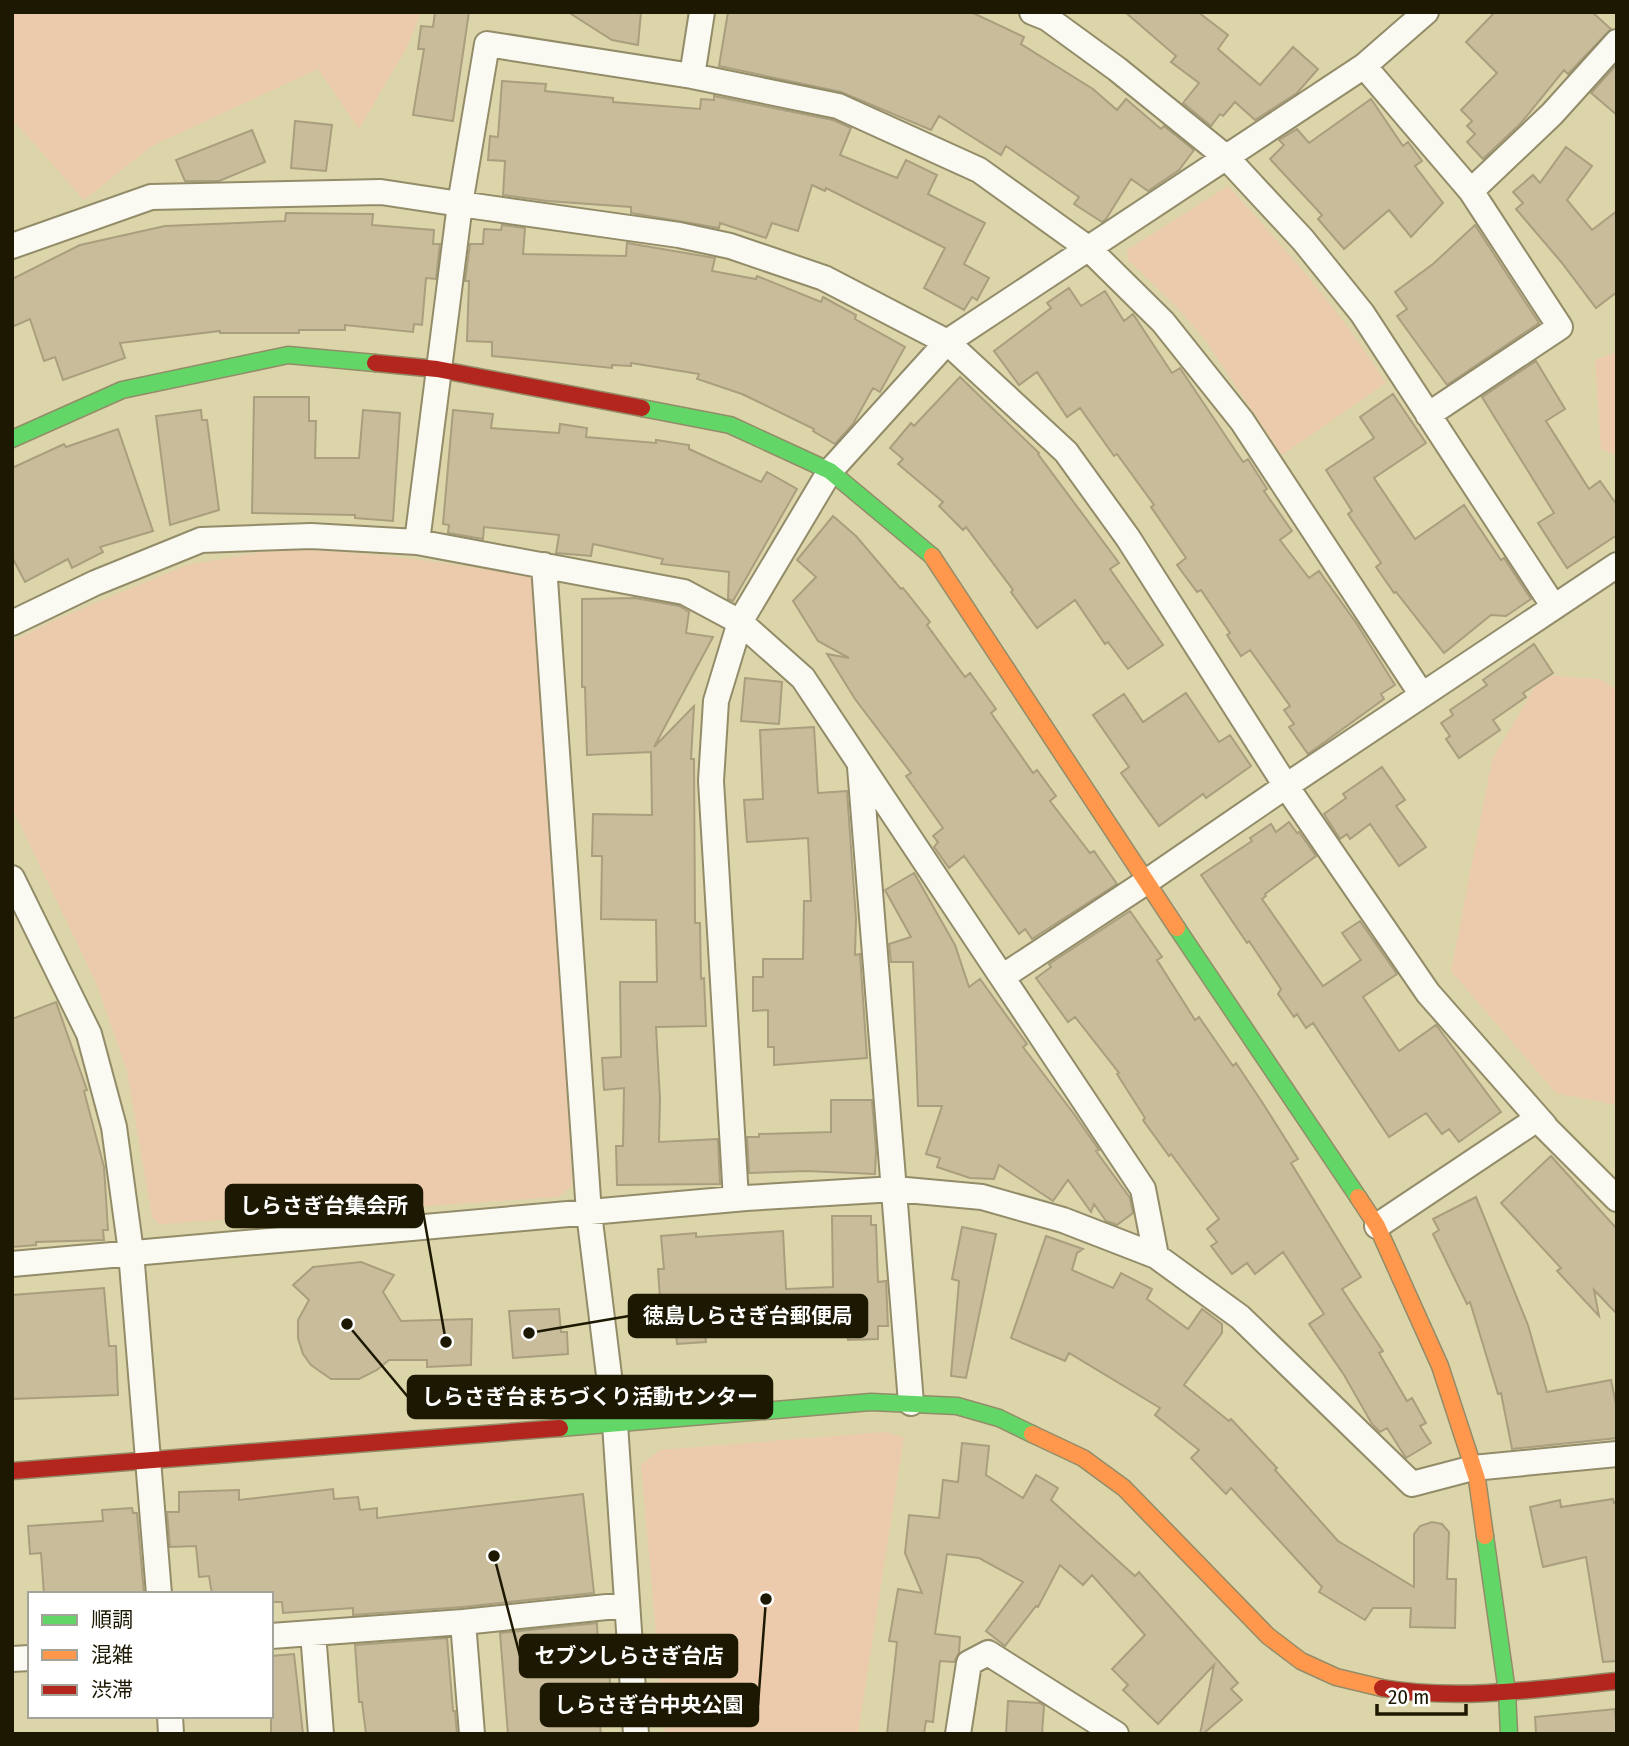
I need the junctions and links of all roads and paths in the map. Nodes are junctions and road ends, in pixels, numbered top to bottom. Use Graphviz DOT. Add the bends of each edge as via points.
graph roads {
  1 [pos="702,12"];
  2 [pos="1426,12"];
  3 [pos="1042,14"];
  4 [pos="1617,42"];
  5 [pos="1364,66"];
  6 [pos="692,76"];
  7 [pos="1227,158"];
  8 [pos="1471,191"];
  9 [pos="460,204"];
  10 [pos="12,246"];
  11 [pos="1089,248"];
  12 [pos="947,342"];
  13 [pos="437,369"];
  14 [pos="1428,415"];
  15 [pos="12,439"];
  16 [pos="830,471"];
  17 [pos="417,542"];
  18 [pos="544,565"];
  19 [pos="1617,565"];
  20 [pos="1554,607"];
  21 [pos="740,622"];
  22 [pos="12,623"];
  23 [pos="1422,695"];
  24 [pos="859,763"];
  25 [pos="1286,786"];
  26 [pos="12,878"];
  27 [pos="1146,882"];
  28 [pos="1002,977"];
  29 [pos="1545,1126"];
  30 [pos="895,1189"];
  31 [pos="736,1199"];
  32 [pos="1617,1199"];
  33 [pos="589,1213"];
  34 [pos="1377,1226"];
  35 [pos="131,1252"];
  36 [pos="1156,1256"];
  37 [pos="12,1264"];
  38 [pos="911,1403"];
  39 [pos="615,1424"];
  40 [pos="1617,1454"];
  41 [pos="148,1459"];
  42 [pos="1473,1468"];
  43 [pos="12,1471"];
  44 [pos="159,1592"];
  45 [pos="626,1605"];
  46 [pos="463,1622"];
  47 [pos="313,1633"];
  48 [pos="273,1636"];
  49 [pos="1617,1681"];
  50 [pos="1507,1692"];
  51 [pos="321,1734"];
  52 [pos="472,1734"];
  53 [pos="636,1734"];
  54 [pos="958,1734"];
  55 [pos="1116,1734"];
  56 [pos="1509,1734"];
  1 -- 6 [label="street"];
  2 -- 5 [label="street"];
  3 -- 7 [label="street"];
  4 -- 8 [label="street" via="1552,114"];
  5 -- 7 [label="street"];
  5 -- 8 [label="street"];
  6 -- 9 [label="street" via="487,44"];
  6 -- 11 [label="street" via="838,106 979,170"];
  7 -- 11 [label="street"];
  7 -- 14 [label="street" via="1362,313"];
  8 -- 14 [label="street" via="1560,327"];
  9 -- 10 [label="street" via="381,192 151,197"];
  9 -- 12 [label="street" via="730,246 824,278"];
  9 -- 13 [label="street"];
  11 -- 12 [label="street"];
  11 -- 23 [label="street" via="1163,322 1242,421"];
  12 -- 16 [label="street"];
  12 -- 25 [label="street" via="1066,452 1128,538"];
  13 -- 15 [label="street" via="288,355 122,390"];
  13 -- 16 [label="street" via="730,425"];
  13 -- 17 [label="street"];
  14 -- 20 [label="street"];
  16 -- 21 [label="street"];
  16 -- 27 [label="street" via="936,561"];
  17 -- 18 [label="street"];
  17 -- 22 [label="street" via="311,536 201,540"];
  18 -- 21 [label="street" via="684,592"];
  18 -- 33 [label="street"];
  19 -- 20 [label="street"];
  20 -- 23 [label="street"];
  21 -- 24 [label="street" via="803,678"];
  21 -- 31 [label="street" via="716,701 711,781"];
  23 -- 25 [label="street"];
  24 -- 28 [label="street"];
  24 -- 30 [label="street"];
  25 -- 27 [label="street"];
  25 -- 29 [label="street" via="1428,993"];
  26 -- 35 [label="street" via="89,1034 114,1127"];
  27 -- 28 [label="street"];
  27 -- 34 [label="street"];
  28 -- 36 [label="street" via="1143,1189"];
  29 -- 32 [label="street"];
  29 -- 34 [label="street" via="1537,1119"];
  30 -- 31 [label="street"];
  30 -- 36 [label="street" via="982,1198 1063,1220"];
  30 -- 38 [label="street"];
  31 -- 33 [label="street"];
  33 -- 35 [label="street"];
  33 -- 39 [label="street"];
  34 -- 42 [label="street" via="1440,1366"];
  35 -- 37 [label="street"];
  35 -- 41 [label="street"];
  36 -- 42 [label="street" via="1240,1317 1412,1484"];
  38 -- 39 [label="street" via="871,1402"];
  38 -- 50 [label="street" via="957,1406 999,1418 1083,1458 1124,1488 1268,1636 1301,1661 1336,1677 1417,1694"];
  39 -- 41 [label="street"];
  39 -- 45 [label="street"];
  40 -- 42 [label="street"];
  41 -- 43 [label="street"];
  41 -- 44 [label="street"];
  42 -- 50 [label="street"];
  45 -- 46 [label="street"];
  45 -- 53 [label="street"];
  46 -- 47 [label="street"];
  46 -- 52 [label="street"];
  47 -- 48 [label="street"];
  47 -- 51 [label="street"];
  49 -- 50 [label="street"];
  50 -- 56 [label="street"];
  54 -- 55 [label="street" via="969,1663 988,1653"];
}
